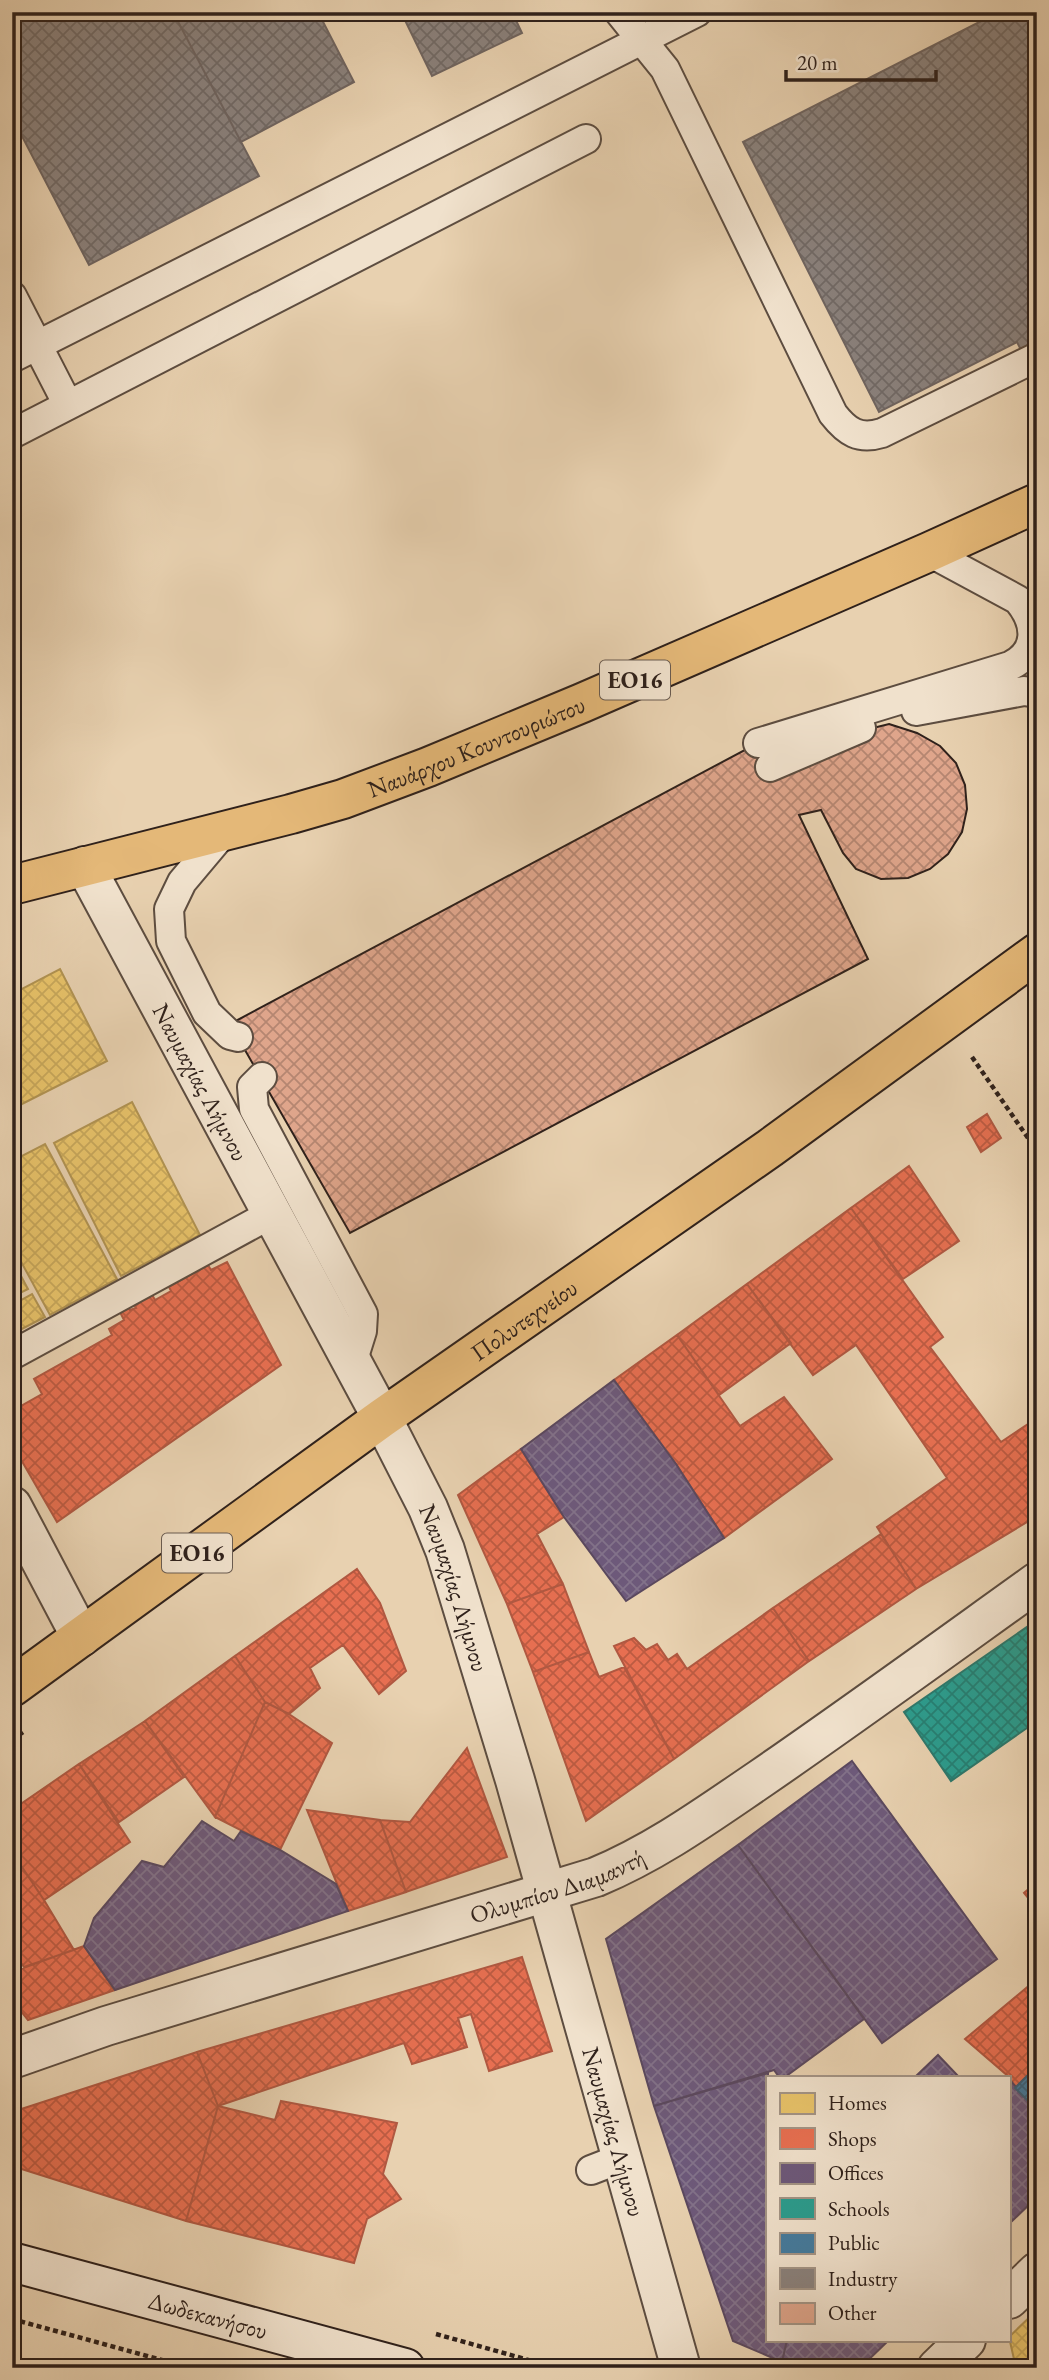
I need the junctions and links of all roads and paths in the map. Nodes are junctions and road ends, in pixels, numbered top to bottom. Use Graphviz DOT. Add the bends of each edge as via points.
graph roads {
  1 [pos="620,12"];
  2 [pos="697,12"];
  3 [pos="641,41"];
  4 [pos="586,139"];
  5 [pos="12,296"];
  6 [pos="37,345"];
  7 [pos="12,358"];
  8 [pos="1037,358"];
  9 [pos="68,405"];
  10 [pos="12,434"];
  11 [pos="1037,503"];
  12 [pos="929,552"];
  13 [pos="1037,694"];
  14 [pos="224,832"];
  15 [pos="85,866"];
  16 [pos="12,885"];
  17 [pos="1037,953"];
  18 [pos="949,1017"];
  19 [pos="238,1037"];
  20 [pos="262,1077"];
  21 [pos="1037,1152"];
  22 [pos="271,1214"];
  23 [pos="12,1355"];
  24 [pos="352,1363"];
  25 [pos="382,1418"];
  26 [pos="12,1506"];
  27 [pos="1037,1581"];
  28 [pos="81,1637"];
  29 [pos="12,1687"];
  30 [pos="546,1892"];
  31 [pos="12,2059"];
  32 [pos="12,2262"];
  33 [pos="1037,2272"];
  34 [pos="1010,2298"];
  35 [pos="12,2319"];
  36 [pos="964,2342"];
  37 [pos="191,2368"];
  38 [pos="405,2368"];
  39 [pos="681,2368"];
  40 [pos="937,2368"];
  1 -- 3 [label="lane"];
  2 -- 3 [label="lane"];
  3 -- 6 [label="lane"];
  3 -- 8 [label="lane" via="665,69 833,414 844,426 865,437 882,433"];
  4 -- 9 [label="lane"];
  5 -- 6 [label="lane"];
  6 -- 7 [label="lane"];
  6 -- 9 [label="lane"];
  9 -- 10 [label="lane"];
  11 -- 12 [label="main road, Ναυάρχου Κουντουριώτου / ΕΟ16"];
  12 -- 13 [label="lane" via="1018,600 1032,628 1027,654 1010,666 764,755 888,717 1024,691"];
  12 -- 14 [label="main road, Ναυάρχου Κουντουριώτου / ΕΟ16" via="428,767 343,799"];
  14 -- 15 [label="main road, Ναυάρχου Κουντουριώτου / ΕΟ16"];
  14 -- 19 [label="lane" via="181,882 169,909 171,940 208,1013"];
  15 -- 16 [label="main road, Ναυάρχου Κουντουριώτου / ΕΟ16"];
  15 -- 22 [label="street, Ναυμαχίας Λήμνου"];
  17 -- 18 [label="main road, Πολυτεχνείου / ΕΟ16"];
  18 -- 21 [label="path"];
  18 -- 25 [label="main road, Πολυτεχνείου / ΕΟ16" via="770,1148"];
  20 -- 24 [label="lane" via="252,1087 254,1109 363,1314"];
  22 -- 23 [label="lane"];
  22 -- 24 [label="street, Ναυμαχίας Λήμνου"];
  24 -- 25 [label="street, Ναυμαχίας Λήμνου"];
  25 -- 28 [label="main road, Πολυτεχνείου / ΕΟ16"];
  25 -- 30 [label="street, Ναυμαχίας Λήμνου" via="445,1550"];
  26 -- 28 [label="street"];
  27 -- 30 [label="street, Ολυμπίου Διαμαντή" via="662,1845 596,1878"];
  28 -- 29 [label="main road, Πολυτεχνείου / ΕΟ16"];
  30 -- 31 [label="street, Ολυμπίου Διαμαντή"];
  30 -- 39 [label="street, Ναυμαχίας Λήμνου" via="607,2164"];
  32 -- 38 [label="street, Δωδεκανήσου"];
  33 -- 34 [label="street"];
  35 -- 37 [label="path"];
  36 -- 40 [label="street"];
}
